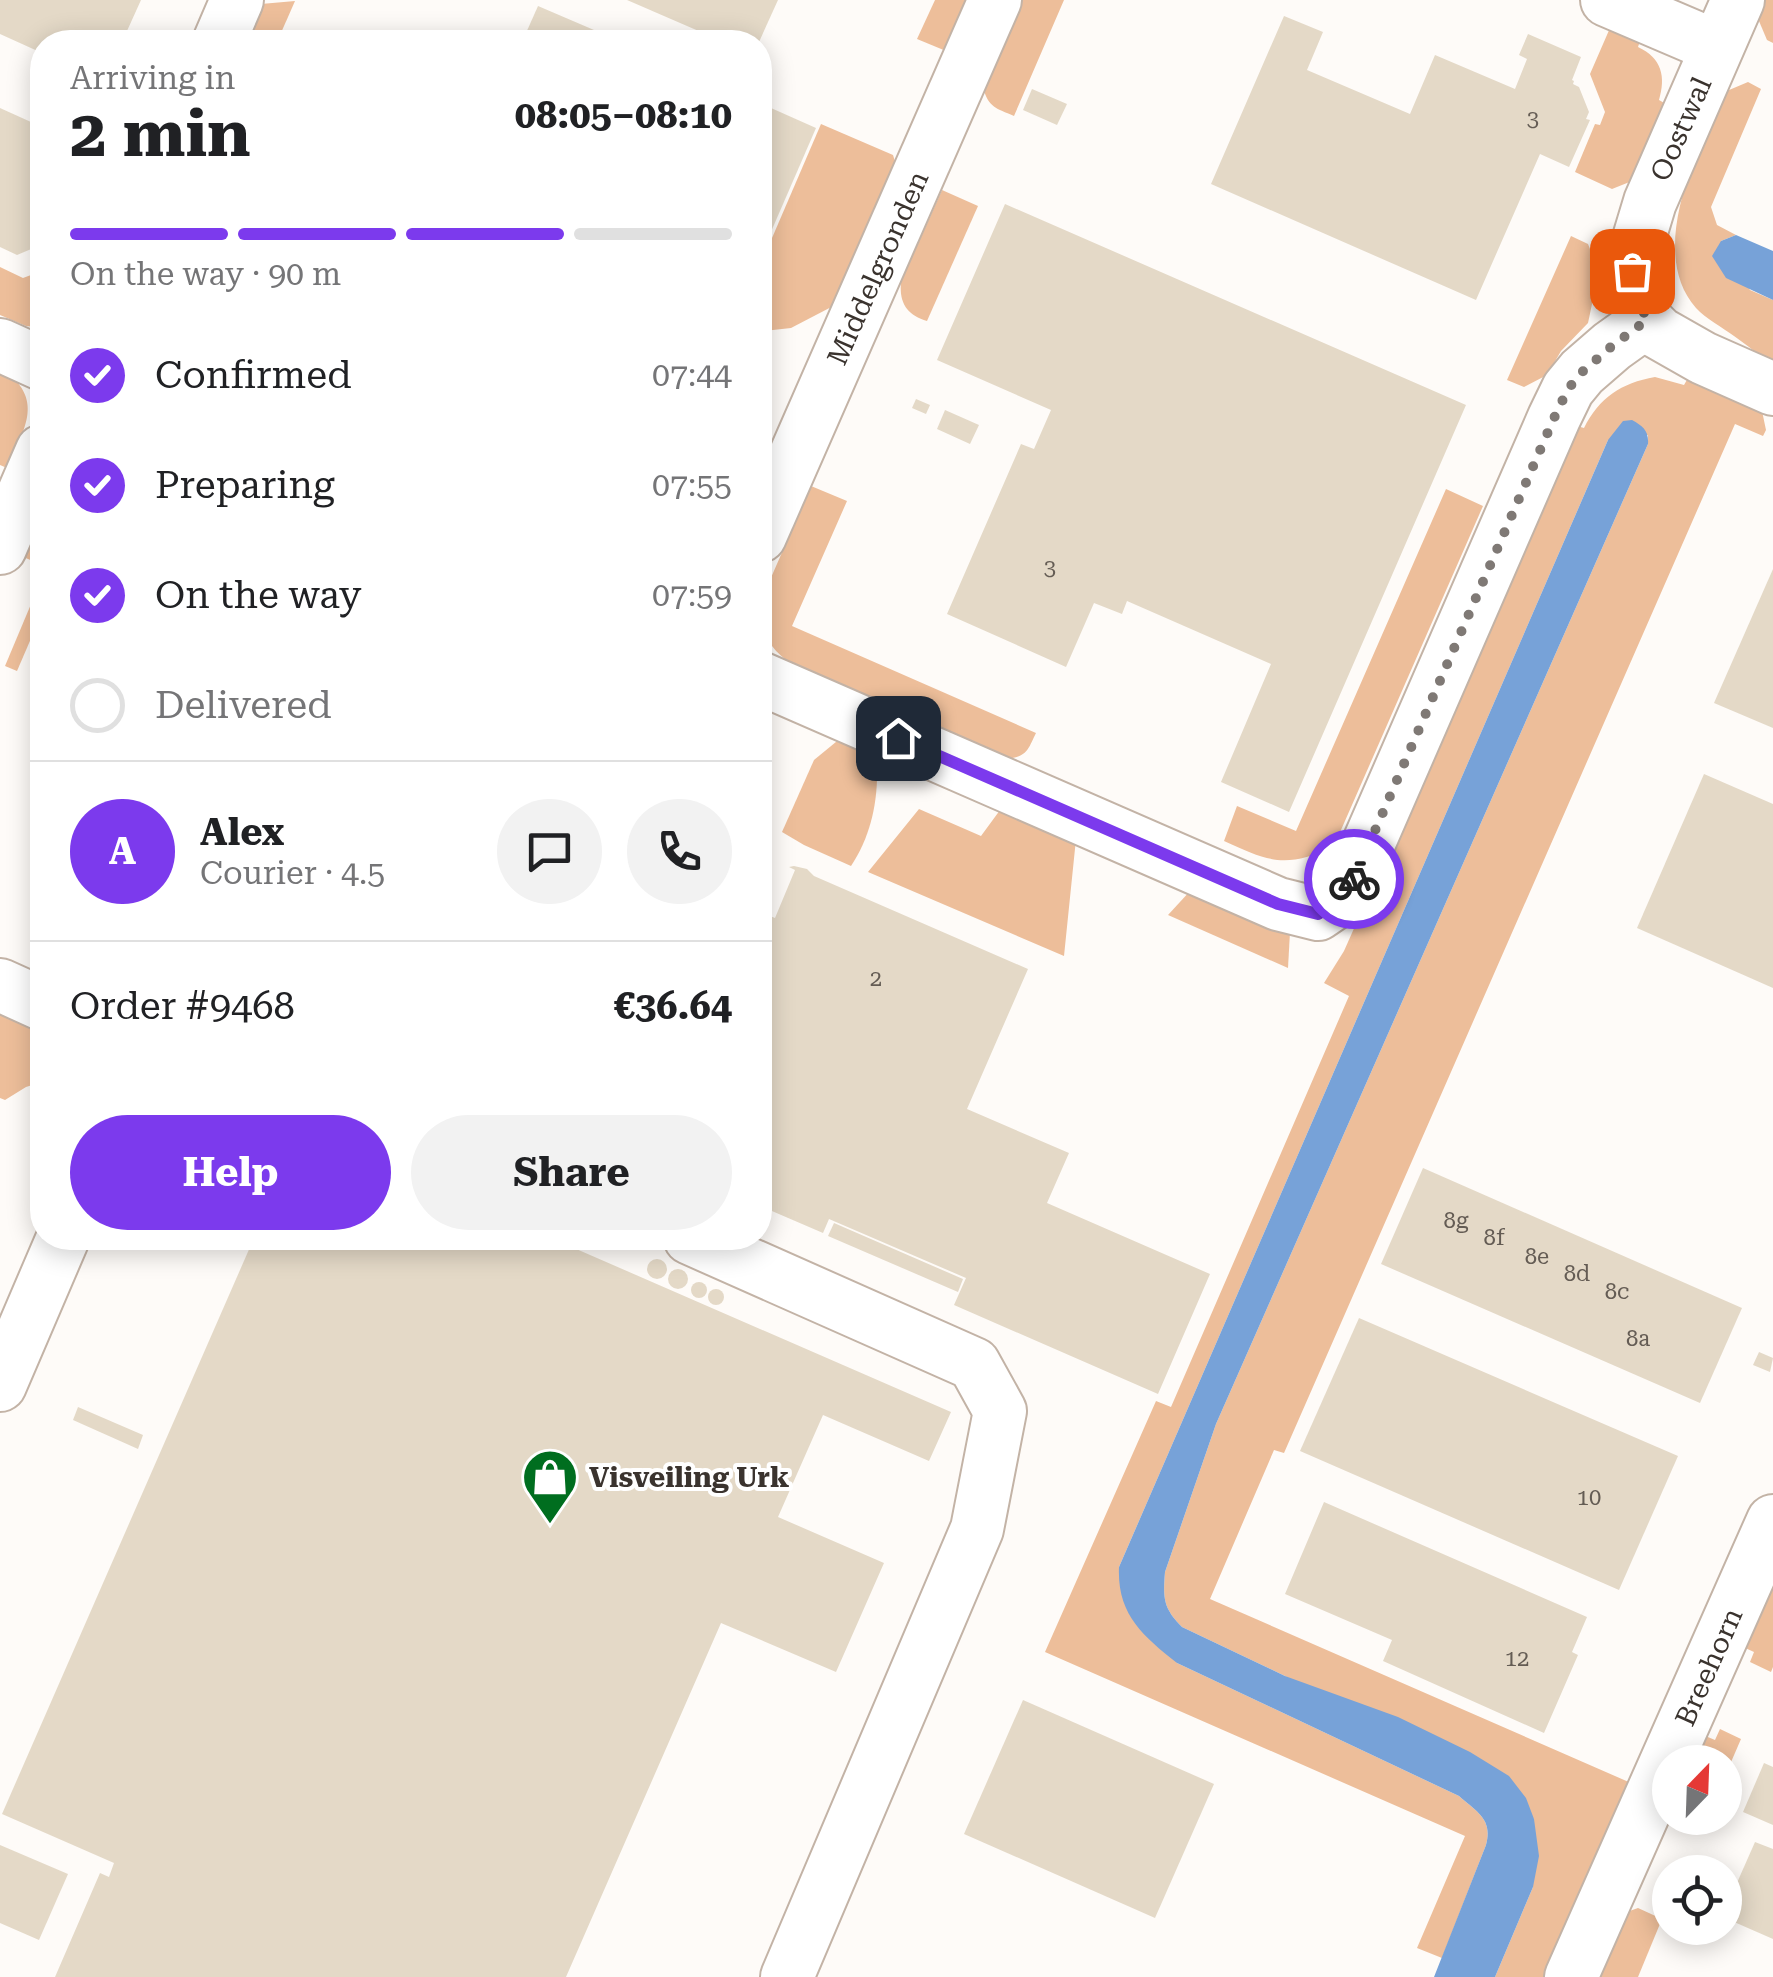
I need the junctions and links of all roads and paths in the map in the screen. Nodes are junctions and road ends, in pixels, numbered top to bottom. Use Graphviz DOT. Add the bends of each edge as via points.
graph roads {
  1 [pos="237,0"];
  2 [pos="996,0"];
  3 [pos="1608,0"];
  4 [pos="1738,0"];
  5 [pos="223,30"];
  6 [pos="1718,47"];
  7 [pos="1647,320"];
  8 [pos="0,345"];
  9 [pos="30,359"];
  10 [pos="1773,390"];
  11 [pos="30,478"];
  12 [pos="772,509"];
  13 [pos="0,548"];
  14 [pos="772,683"];
  15 [pos="0,985"];
  16 [pos="30,999"];
  17 [pos="58,1250"];
  18 [pos="717,1250"];
  19 [pos="0,1385"];
  20 [pos="1773,1521"];
  21 [pos="786,1977"];
  22 [pos="1572,1977"];
  1 -- 5 [label="street"];
  2 -- 12 [label="street, Middelgronden"];
  3 -- 6 [label="street"];
  4 -- 6 [label="street, Oostwal"];
  6 -- 7 [label="street, Oostwal" via="1640,234 1632,284"];
  7 -- 10 [label="street" via="1702,358"];
  7 -- 14 [label="street" via="1568,389 1346,895 1318,914 1278,904"];
  8 -- 9 [label="street"];
  11 -- 13 [label="street"];
  15 -- 16 [label="street"];
  17 -- 19 [label="street"];
  18 -- 21 [label="street" via="974,1364 1000,1411 977,1529"];
  20 -- 22 [label="street, Breehorn"];
}
